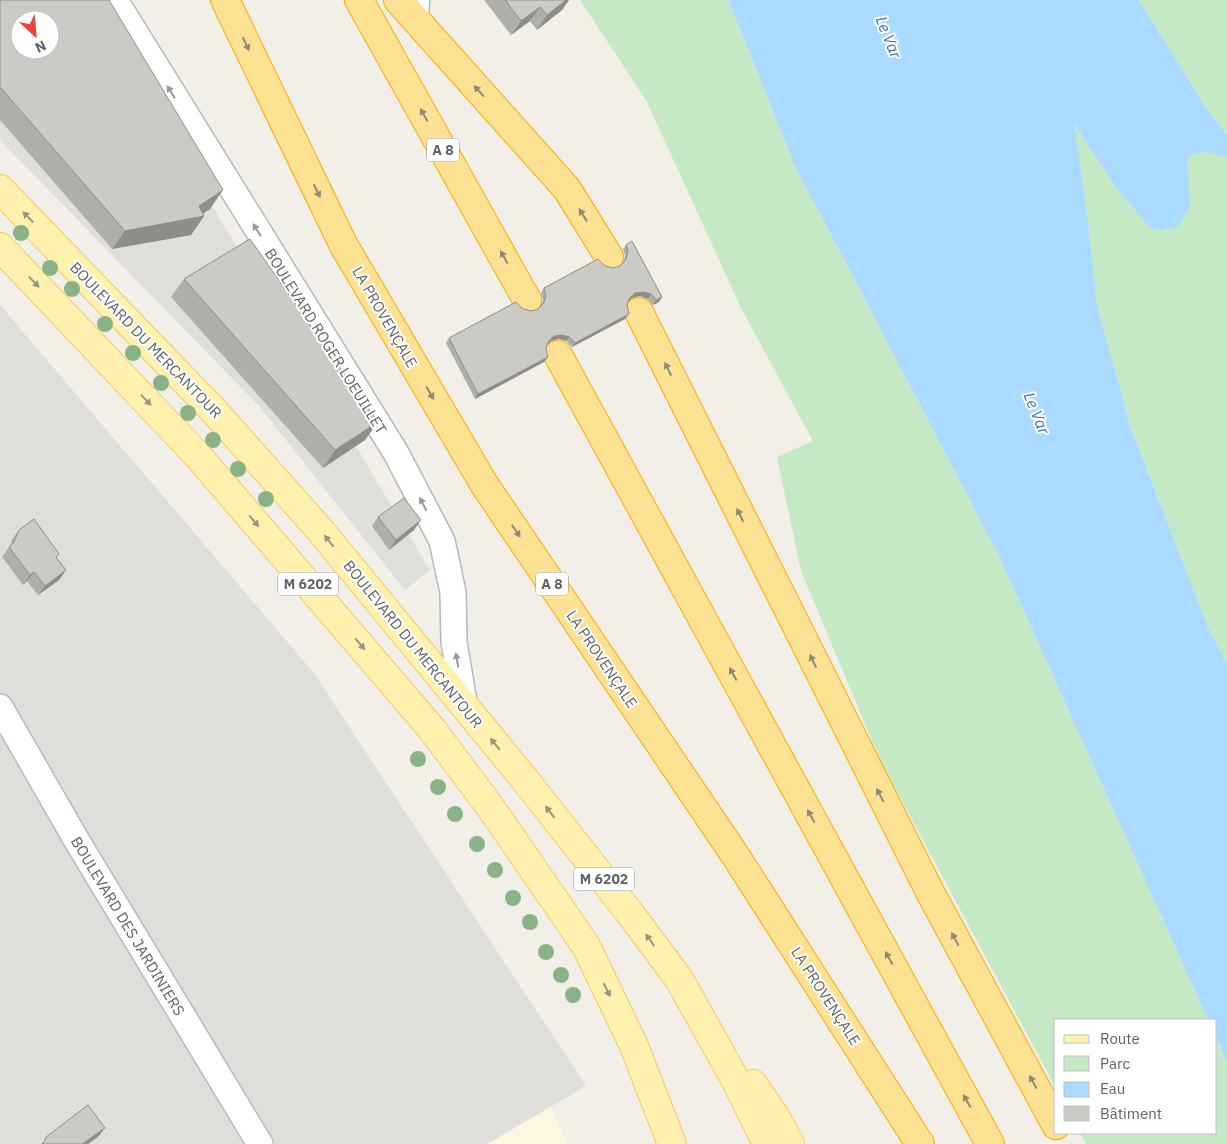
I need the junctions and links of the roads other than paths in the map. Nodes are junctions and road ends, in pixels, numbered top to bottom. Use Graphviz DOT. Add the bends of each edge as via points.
graph roads {
  1 [pos="115,0"];
  2 [pos="226,0"];
  3 [pos="359,0"];
  4 [pos="398,0"];
  5 [pos="423,0"];
  6 [pos="422,27"];
  7 [pos="0,189"];
  8 [pos="0,247"];
  9 [pos="609,257"];
  10 [pos="527,300"];
  11 [pos="639,312"];
  12 [pos="558,355"];
  13 [pos="0,707"];
  14 [pos="466,708"];
  15 [pos="679,979"];
  16 [pos="1054,1120"];
  17 [pos="260,1144"];
  18 [pos="672,1144"];
  19 [pos="767,1144"];
  20 [pos="790,1144"];
  21 [pos="920,1144"];
  22 [pos="990,1144"];
  14 -- 1 [label="street, BOULEVARD ROGER LOEUILLET, one-way" via="454,642 453,592 442,540 396,453"];
  2 -- 21 [label="highway, LA PROVENÇALE / A 8, one-way" via="343,244 484,484 735,855"];
  10 -- 3 [label="highway, A 8, one-way"];
  4 -- 6 [label="highway"];
  5 -- 6 [label="lane"];
  9 -- 6 [label="highway, one-way" via="567,189"];
  14 -- 7 [label="main road, BOULEVARD DU MERCANTOUR / M 6202, one-way" via="320,530 221,419"];
  8 -- 18 [label="main road, M 6202, one-way" via="199,456 431,728 491,808 586,946 634,1046"];
  16 -- 11 [label="highway, one-way" via="925,883"];
  22 -- 12 [label="highway, one-way"];
  13 -- 17 [label="street, BOULEVARD DES JARDINIERS"];
  15 -- 14 [label="main road, BOULEVARD DU MERCANTOUR / M 6202, one-way" via="630,912"];
  15 -- 19 [label="main road, BOULEVARD DU MERCANTOUR / M 6202"];
  15 -- 20 [label="main road, M 6202" via="776,1118"];
}
